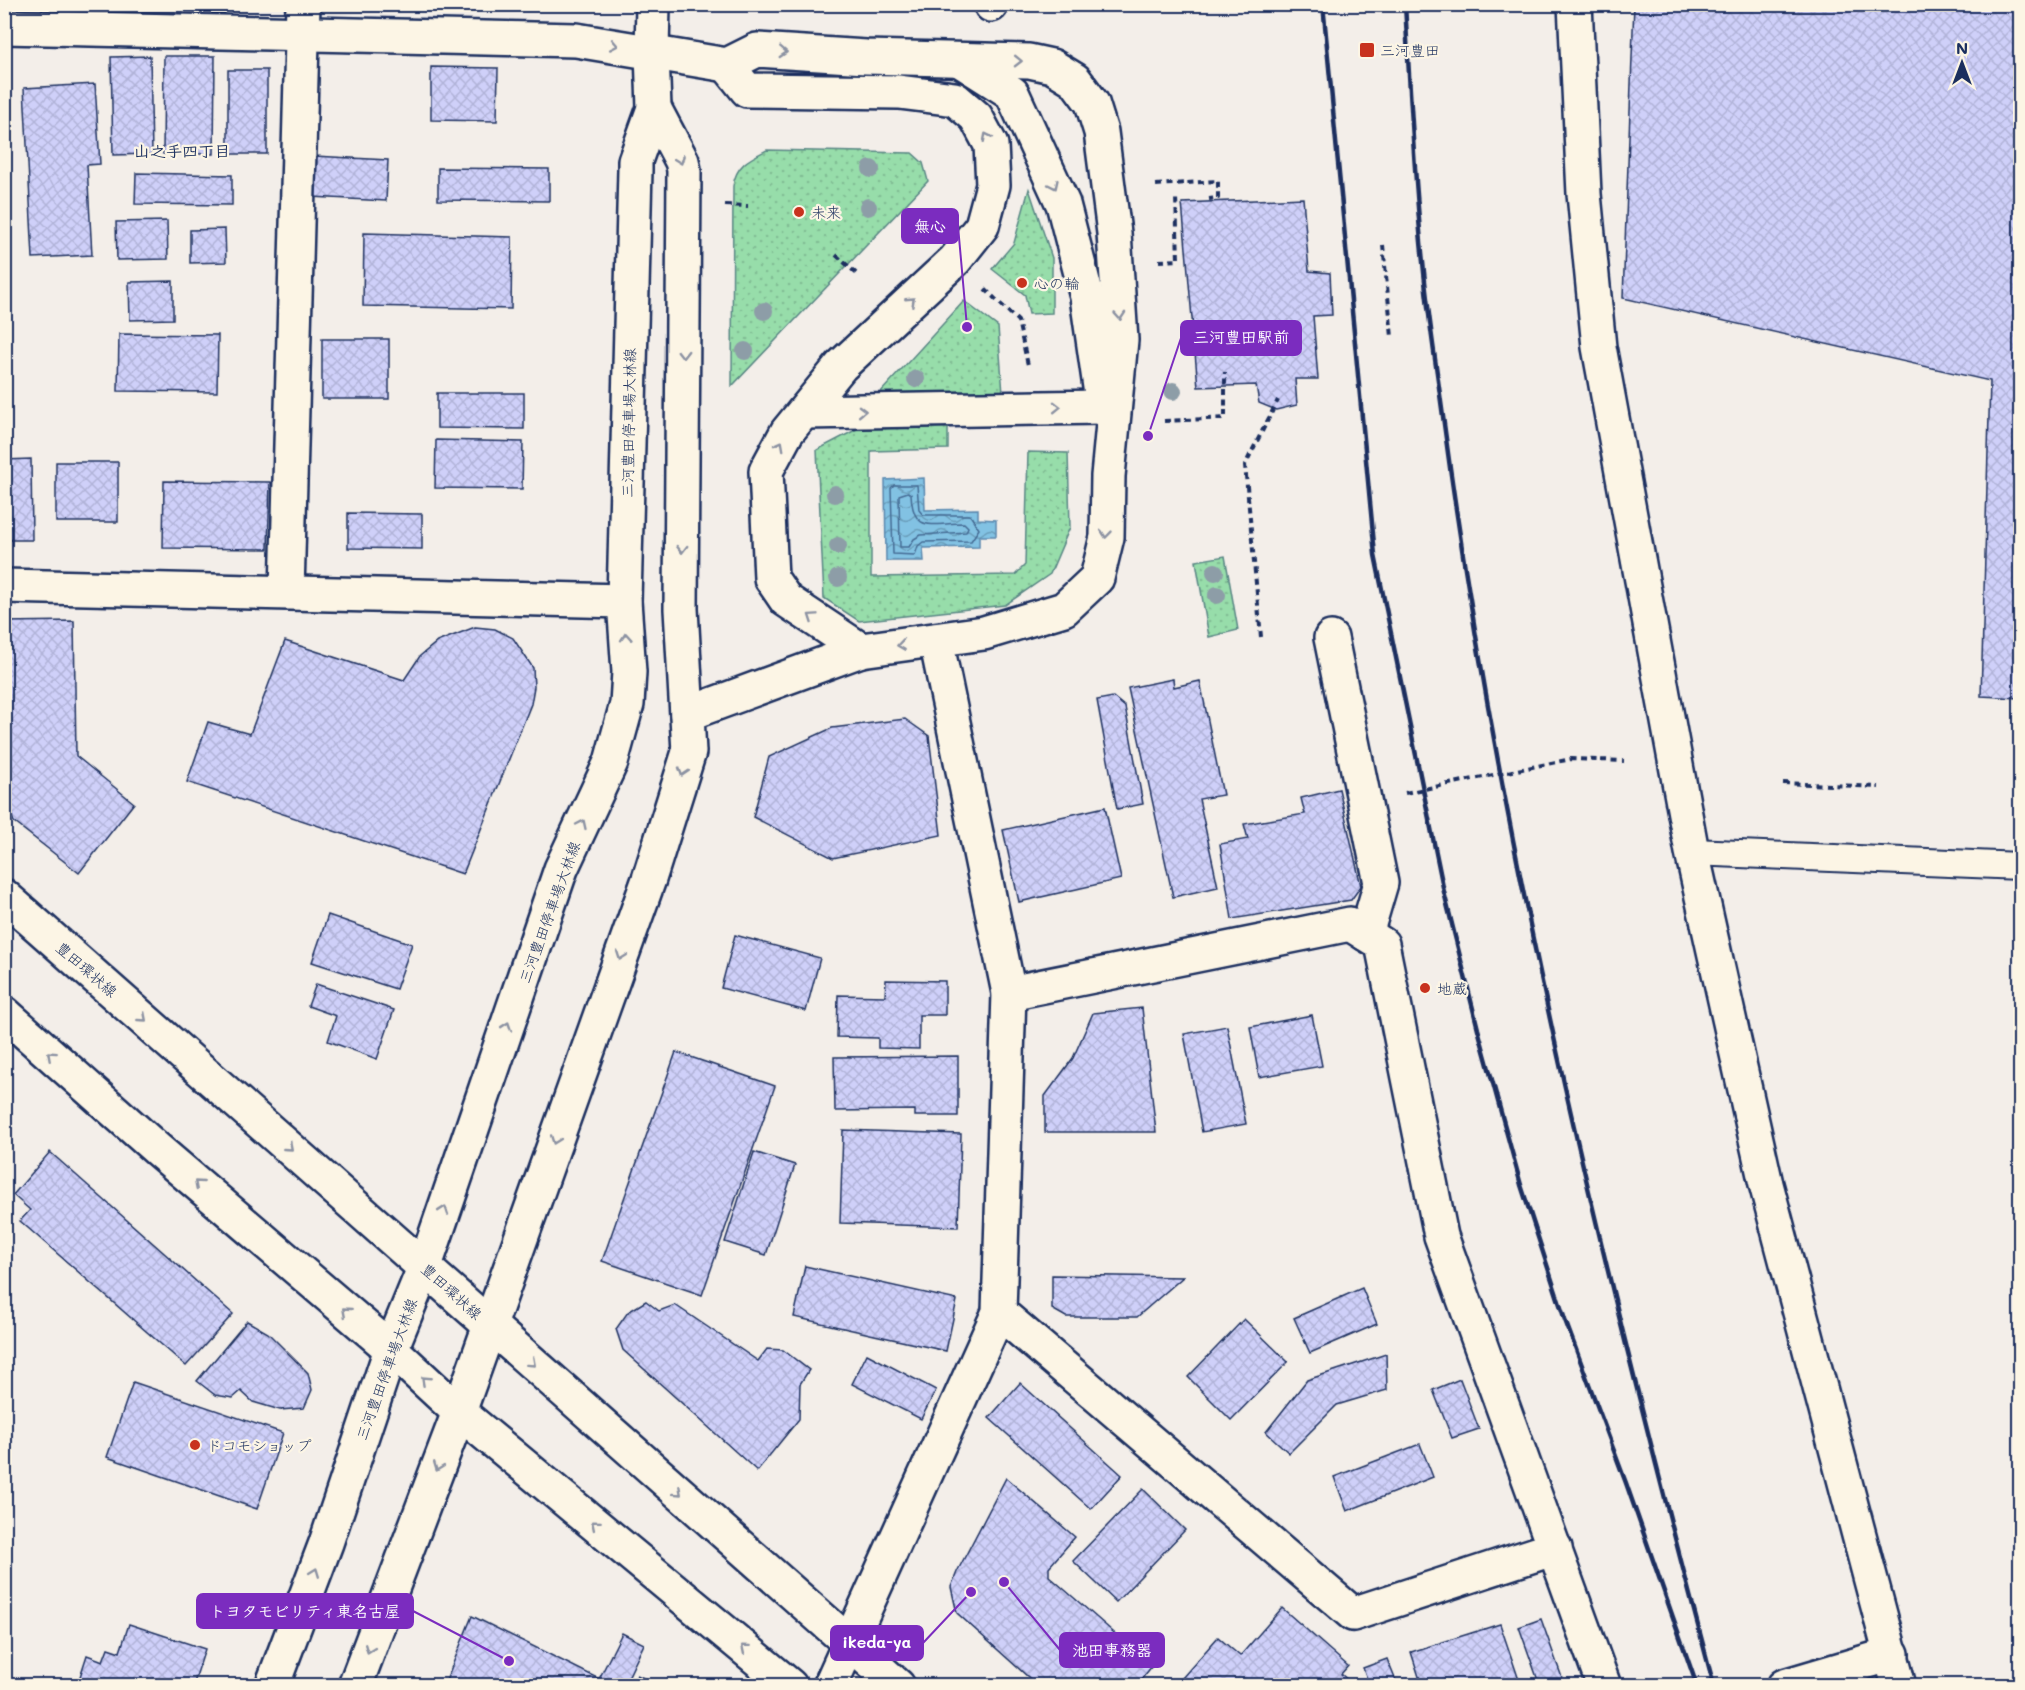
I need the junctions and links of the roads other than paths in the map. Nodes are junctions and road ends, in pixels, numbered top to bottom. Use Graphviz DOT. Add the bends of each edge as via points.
graph roads {
  1 [pos="653,4"];
  2 [pos="1575,4"];
  3 [pos="303,19"];
  4 [pos="4,27"];
  5 [pos="652,53"];
  6 [pos="959,60"];
  7 [pos="727,65"];
  8 [pos="654,108"];
  9 [pos="1103,406"];
  10 [pos="804,412"];
  11 [pos="1108,476"];
  12 [pos="4,586"];
  13 [pos="287,592"];
  14 [pos="624,601"];
  15 [pos="1331,638"];
  16 [pos="936,640"];
  17 [pos="861,650"];
  18 [pos="687,714"];
  19 [pos="1692,852"];
  20 [pos="2020,866"];
  21 [pos="4,896"];
  22 [pos="1366,934"];
  23 [pos="1009,993"];
  24 [pos="4,1014"];
  25 [pos="425,1266"];
  26 [pos="999,1312"];
  27 [pos="488,1324"];
  28 [pos="391,1349"];
  29 [pos="459,1412"];
  30 [pos="1556,1548"];
  31 [pos="850,1644"];
  32 [pos="1892,1654"];
  33 [pos="272,1686"];
  34 [pos="355,1686"];
  35 [pos="790,1686"];
  36 [pos="830,1686"];
  37 [pos="898,1686"];
  38 [pos="1604,1686"];
  39 [pos="1785,1686"];
  40 [pos="1899,1686"];
  1 -- 5 [label="street, 三河豊田停車場大林線"];
  2 -- 19 [label="street" via="1584,194 1599,347"];
  3 -- 4 [label="street"];
  3 -- 5 [label="street, one-way" via="576,40"];
  3 -- 13 [label="street"];
  5 -- 7 [label="street"];
  5 -- 8 [label="street, 三河豊田停車場大林線"];
  7 -- 6 [label="street, one-way" via="757,50"];
  6 -- 9 [label="street, one-way" via="1012,93 1063,204 1087,297"];
  6 -- 11 [label="street, one-way" via="1029,61 1052,66 1075,80 1092,103 1101,132 1114,233 1121,340"];
  10 -- 7 [label="street, one-way" via="841,366 955,260 982,226 993,184 991,145 976,117 955,99 899,92 747,90"];
  8 -- 14 [label="street, 三河豊田停車場大林線" via="635,160"];
  8 -- 18 [label="street, 三河豊田停車場大林線, one-way" via="684,170 681,609"];
  10 -- 9 [label="street, one-way"];
  9 -- 11 [label="street"];
  17 -- 10 [label="street, one-way" via="786,600 771,578 766,471 787,432"];
  11 -- 16 [label="street, one-way" via="1107,537 1097,578 1081,594 1064,609 984,633"];
  12 -- 13 [label="street"];
  13 -- 14 [label="street"];
  25 -- 14 [label="street, 三河豊田停車場大林線, one-way" via="561,869 611,762 627,704"];
  15 -- 22 [label="street" via="1382,883"];
  16 -- 17 [label="street, one-way"];
  16 -- 23 [label="street"];
  17 -- 18 [label="street"];
  18 -- 27 [label="street, 三河豊田停車場大林線, one-way" via="689,752 649,879"];
  19 -- 20 [label="lane"];
  19 -- 32 [label="street" via="1766,1184"];
  21 -- 25 [label="street, 豊田環状線, one-way"];
  22 -- 23 [label="street" via="1350,924"];
  22 -- 30 [label="street" via="1382,944 1441,1236"];
  23 -- 26 [label="street"];
  28 -- 24 [label="street, one-way"];
  25 -- 27 [label="street, 豊田環状線"];
  25 -- 28 [label="street, 三河豊田停車場大林線"];
  26 -- 30 [label="street" via="1353,1614"];
  26 -- 31 [label="street"];
  27 -- 29 [label="street, 三河豊田停車場大林線"];
  27 -- 31 [label="street, 豊田環状線, one-way"];
  29 -- 28 [label="street, one-way"];
  33 -- 28 [label="street, 三河豊田停車場大林線, one-way" via="326,1543"];
  29 -- 34 [label="street, 三河豊田停車場大林線, one-way"];
  35 -- 29 [label="street, one-way"];
  30 -- 38 [label="street"];
  31 -- 36 [label="street"];
  31 -- 37 [label="street, 豊田環状線"];
  32 -- 39 [label="street"];
  32 -- 40 [label="street"];
}
